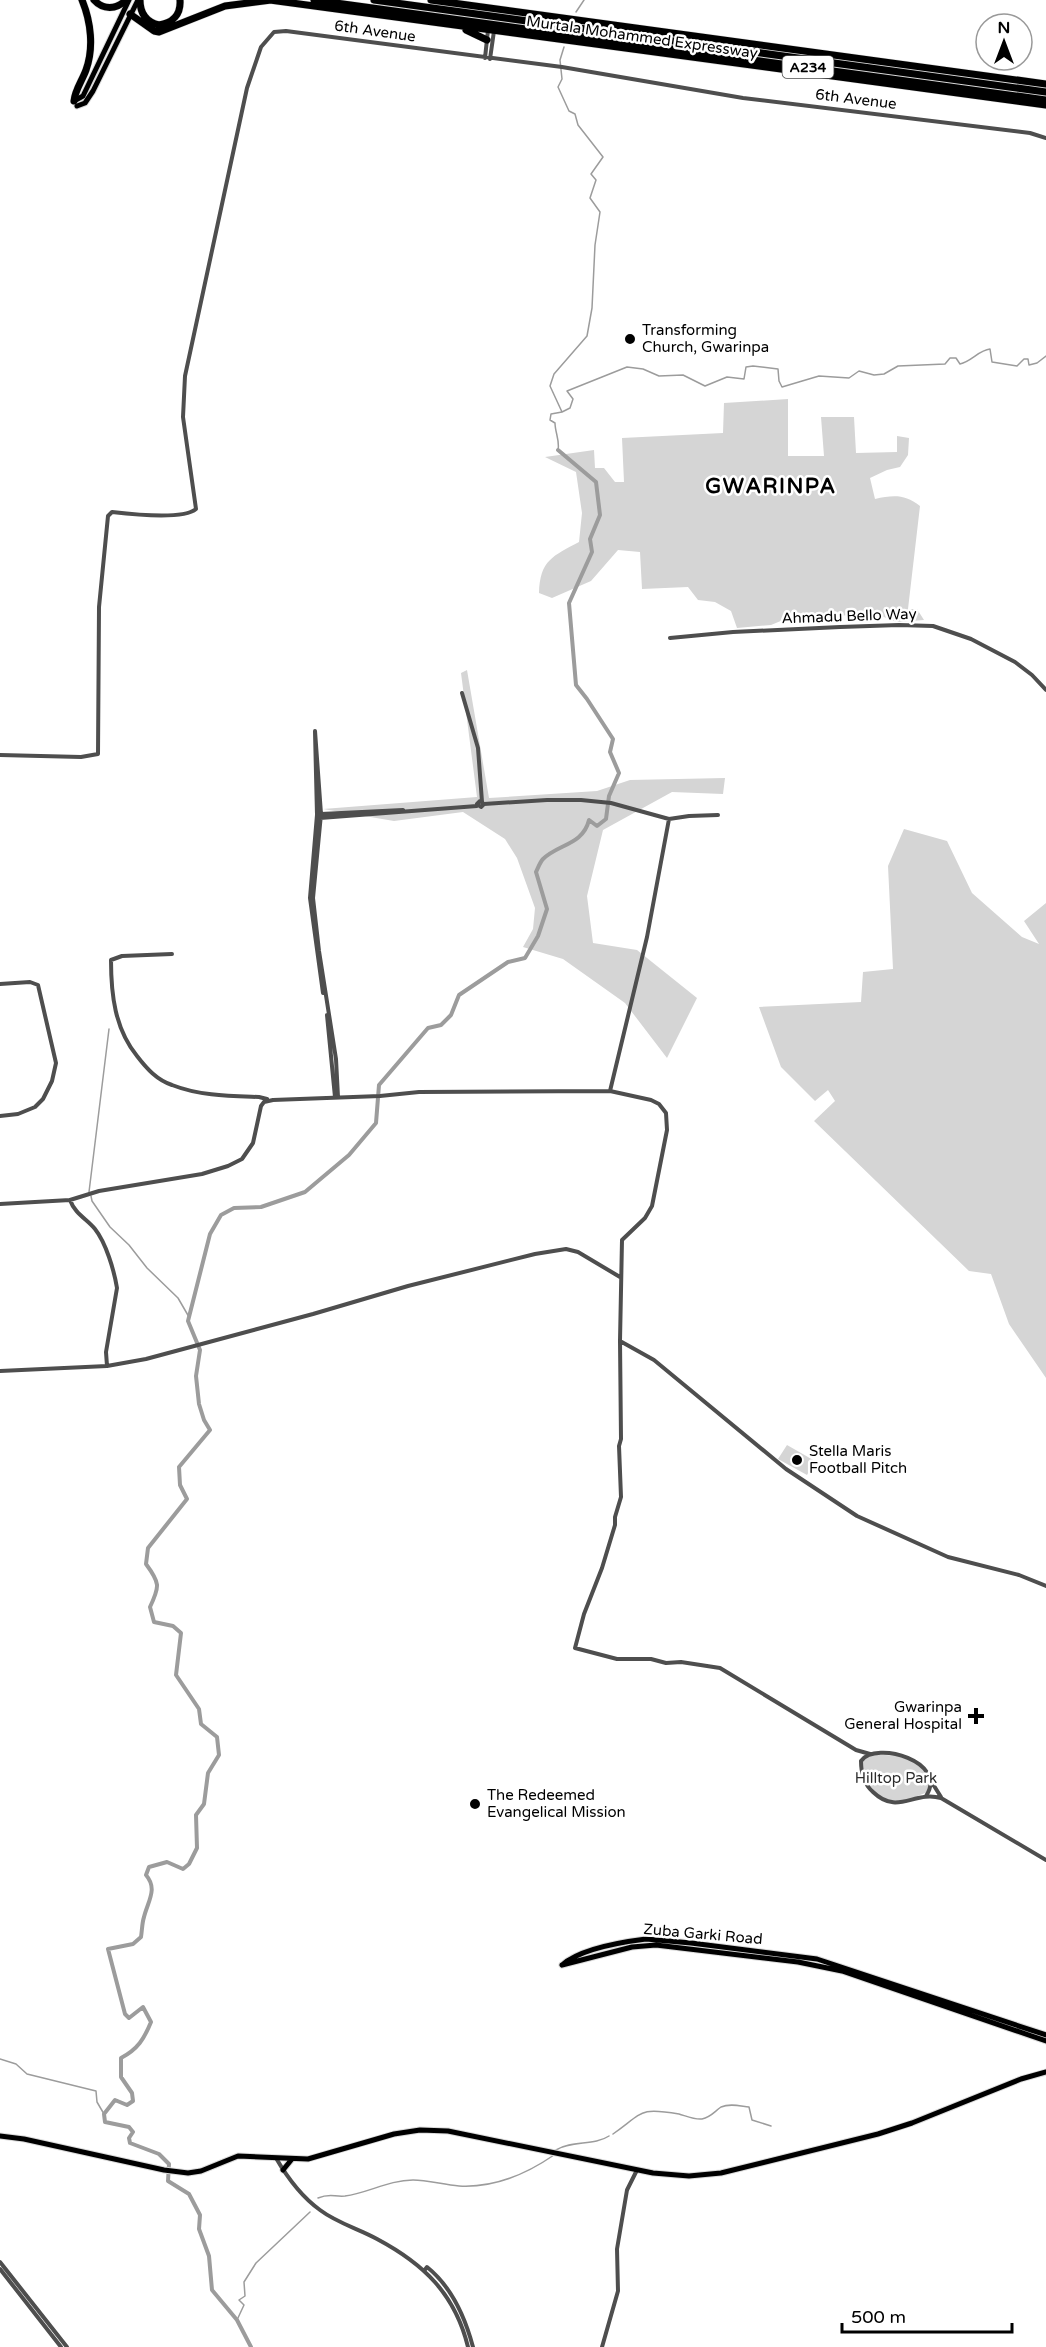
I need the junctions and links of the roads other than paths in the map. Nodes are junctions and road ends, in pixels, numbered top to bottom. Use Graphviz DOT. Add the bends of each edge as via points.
graph roads {
  1 [pos="82,0"];
  2 [pos="93,0"];
  3 [pos="128,0"];
  4 [pos="139,0"];
  5 [pos="180,0"];
  6 [pos="271,0"];
  7 [pos="314,0"];
  8 [pos="375,0"];
  9 [pos="431,0"];
  10 [pos="130,14"];
  11 [pos="584,21"];
  12 [pos="428,22"];
  13 [pos="491,31"];
  14 [pos="617,33"];
  15 [pos="487,40"];
  16 [pos="619,41"];
  17 [pos="579,42"];
  18 [pos="487,58"];
  19 [pos="908,73"];
  20 [pos="967,73"];
  21 [pos="920,82"];
  22 [pos="1046,84"];
  23 [pos="943,91"];
  24 [pos="1046,92"];
  25 [pos="1046,100"];
  26 [pos="75,104"];
  27 [pos="1046,105"];
  28 [pos="1046,138"];
  29 [pos="670,638"];
  30 [pos="1046,690"];
  31 [pos="462,693"];
  32 [pos="0,755"];
  33 [pos="480,804"];
  34 [pos="718,815"];
  35 [pos="319,816"];
  36 [pos="669,819"];
  37 [pos="172,954"];
  38 [pos="0,984"];
  39 [pos="610,1091"];
  40 [pos="337,1097"];
  41 [pos="262,1098"];
  42 [pos="268,1101"];
  43 [pos="262,1104"];
  44 [pos="0,1116"];
  45 [pos="70,1200"];
  46 [pos="0,1204"];
  47 [pos="620,1277"];
  48 [pos="620,1341"];
  49 [pos="107,1366"];
  50 [pos="0,1371"];
  51 [pos="1046,1586"];
  52 [pos="855,1750"];
  53 [pos="870,1754"];
  54 [pos="861,1761"];
  55 [pos="931,1779"];
  56 [pos="926,1796"];
  57 [pos="941,1798"];
  58 [pos="1046,1860"];
  59 [pos="1046,2035"];
  60 [pos="1046,2041"];
  61 [pos="1046,2072"];
  62 [pos="0,2136"];
  63 [pos="278,2158"];
  64 [pos="292,2160"];
  65 [pos="283,2170"];
  66 [pos="637,2170"];
  67 [pos="0,2262"];
  68 [pos="0,2269"];
  69 [pos="433,2275"];
  70 [pos="17,2289"];
  71 [pos="62,2347"];
  72 [pos="67,2347"];
  73 [pos="468,2347"];
  74 [pos="473,2347"];
  75 [pos="602,2347"];
  1 -- 26 [label="highway" via="89,21 90,50"];
  2 -- 3 [label="highway" via="110,8"];
  3 -- 26 [label="main road" via="83,96"];
  4 -- 5 [label="highway" via="146,19 159,25 175,18"];
  4 -- 10 [label="main road"];
  6 -- 10 [label="highway, Murtala Mohammed Expressway" via="225,6 159,32"];
  6 -- 12 [label="highway, Murtala Mohammed Expressway"];
  7 -- 16 [label="highway, Murtala Mohammed Expressway / A234"];
  8 -- 14 [label="highway, Murtala Mohammed Expressway / A234"];
  9 -- 11 [label="highway, Murtala Mohammed Expressway"];
  10 -- 26 [label="main road" via="93,91 85,103"];
  11 -- 14 [label="highway"];
  11 -- 20 [label="highway, Murtala Mohammed Expressway"];
  12 -- 13 [label="highway, Murtala Mohammed Expressway"];
  12 -- 15 [label="highway" via="468,31"];
  13 -- 15 [label="street"];
  13 -- 17 [label="highway, Murtala Mohammed Expressway"];
  13 -- 18 [label="street"];
  14 -- 19 [label="highway, Murtala Mohammed Expressway / A234"];
  15 -- 18 [label="street"];
  16 -- 17 [label="highway"];
  16 -- 21 [label="highway, Murtala Mohammed Expressway / A234"];
  17 -- 23 [label="highway, Murtala Mohammed Expressway"];
  18 -- 28 [label="street, 6th Avenue" via="743,98"];
  18 -- 32 [label="street, 6th Avenue" via="286,31 273,32 267,38 247,88 184,386 183,417 196,509 174,515 109,513 100,596 98,754"];
  19 -- 20 [label="highway"];
  19 -- 24 [label="highway, Murtala Mohammed Expressway / A234"];
  20 -- 22 [label="highway, Murtala Mohammed Expressway"];
  21 -- 23 [label="highway"];
  21 -- 25 [label="highway, Murtala Mohammed Expressway / A234"];
  23 -- 27 [label="highway, Murtala Mohammed Expressway"];
  29 -- 30 [label="street, Ahmadu Bello Way" via="840,627 933,626 971,639 1014,662"];
  31 -- 33 [label="street" via="477,748"];
  33 -- 35 [label="street"];
  33 -- 36 [label="street" via="609,802"];
  34 -- 36 [label="street"];
  35 -- 35 [label="street" via="315,731"];
  35 -- 40 [label="street" via="310,898"];
  36 -- 39 [label="street" via="650,928"];
  37 -- 41 [label="street" via="111,960 119,1026 126,1042 145,1067 169,1084 201,1093"];
  38 -- 44 [label="street" via="38,985 56,1063 52,1081 40,1102 18,1114"];
  39 -- 40 [label="street" via="419,1092"];
  39 -- 47 [label="street" via="656,1102 664,1109 668,1124 652,1206 621,1240"];
  40 -- 42 [label="street"];
  41 -- 42 [label="street"];
  41 -- 43 [label="street"];
  42 -- 43 [label="street"];
  43 -- 45 [label="street" via="253,1143 236,1162 202,1174"];
  45 -- 46 [label="street"];
  45 -- 49 [label="street" via="104,1243 115,1277"];
  47 -- 48 [label="street"];
  47 -- 49 [label="street" via="573,1250 548,1252"];
  48 -- 51 [label="street" via="647,1355 786,1469 857,1516 948,1557"];
  48 -- 52 [label="street" via="621,1497 608,1551 575,1648 617,1659 720,1668"];
  49 -- 50 [label="street"];
  52 -- 53 [label="street"];
  52 -- 54 [label="street"];
  53 -- 54 [label="street"];
  53 -- 55 [label="street" via="910,1758"];
  54 -- 56 [label="street" via="866,1785 883,1800 900,1803"];
  55 -- 56 [label="street"];
  55 -- 57 [label="street"];
  56 -- 57 [label="street"];
  57 -- 58 [label="street"];
  59 -- 60 [label="main road, Zuba Garki Road" via="804,1956 646,1939 604,1948 562,1965 632,1947 656,1946 798,1962 842,1971"];
  61 -- 66 [label="main road" via="878,2134 721,2173 680,2176"];
  62 -- 63 [label="main road" via="174,2172 201,2171 238,2156"];
  63 -- 64 [label="main road"];
  63 -- 65 [label="street"];
  64 -- 65 [label="main road"];
  64 -- 66 [label="main road" via="394,2134 438,2130"];
  65 -- 69 [label="street" via="321,2208"];
  66 -- 75 [label="street" via="627,2190 617,2249 618,2291"];
  67 -- 70 [label="street"];
  68 -- 70 [label="street"];
  69 -- 73 [label="street" via="455,2308"];
  69 -- 74 [label="street" via="462,2313"];
  70 -- 71 [label="street"];
  70 -- 72 [label="street"];
}
